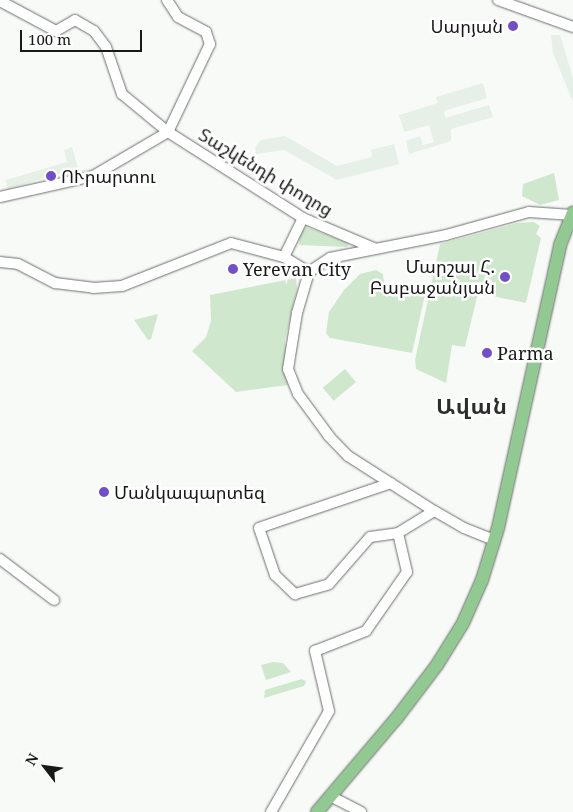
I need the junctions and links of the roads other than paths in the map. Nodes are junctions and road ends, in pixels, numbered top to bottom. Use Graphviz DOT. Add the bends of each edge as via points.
graph roads {
  1 [pos="167,0"];
  2 [pos="498,0"];
  3 [pos="0,1"];
  4 [pos="573,27"];
  5 [pos="168,132"];
  6 [pos="0,197"];
  7 [pos="572,214"];
  8 [pos="303,218"];
  9 [pos="377,250"];
  10 [pos="284,257"];
  11 [pos="0,262"];
  12 [pos="309,272"];
  13 [pos="391,483"];
  14 [pos="434,511"];
  15 [pos="398,533"];
  16 [pos="494,540"];
  17 [pos="0,559"];
  18 [pos="54,600"];
  19 [pos="330,796"];
  20 [pos="271,812"];
  21 [pos="316,812"];
  22 [pos="361,812"];
  1 -- 5 [label="street" via="178,17 206,32 210,44"];
  2 -- 4 [label="street"];
  3 -- 5 [label="street, Տաշկենդի փողոց" via="56,31 75,20 94,31 106,47 122,94"];
  5 -- 6 [label="street" via="93,176"];
  5 -- 8 [label="street, Տաշկենդի փողոց"];
  7 -- 9 [label="street" via="529,212"];
  7 -- 16 [label="main road" via="560,245"];
  8 -- 9 [label="street, Տաշկենդի փողոց"];
  8 -- 10 [label="street"];
  9 -- 12 [label="street" via="330,258"];
  10 -- 11 [label="street" via="231,243 122,286 93,288 55,282 18,264"];
  10 -- 12 [label="street"];
  12 -- 13 [label="street" via="289,349 290,377 329,436 348,456"];
  13 -- 14 [label="street"];
  13 -- 15 [label="street" via="259,528 275,575 295,594 330,584 370,537"];
  14 -- 15 [label="street"];
  14 -- 16 [label="street"];
  15 -- 20 [label="street" via="407,572 366,631 315,651 329,711"];
  16 -- 19 [label="main road" via="482,580 463,623 437,665"];
  17 -- 18 [label="street"];
  19 -- 21 [label="main road"];
  19 -- 22 [label="street"];
}
